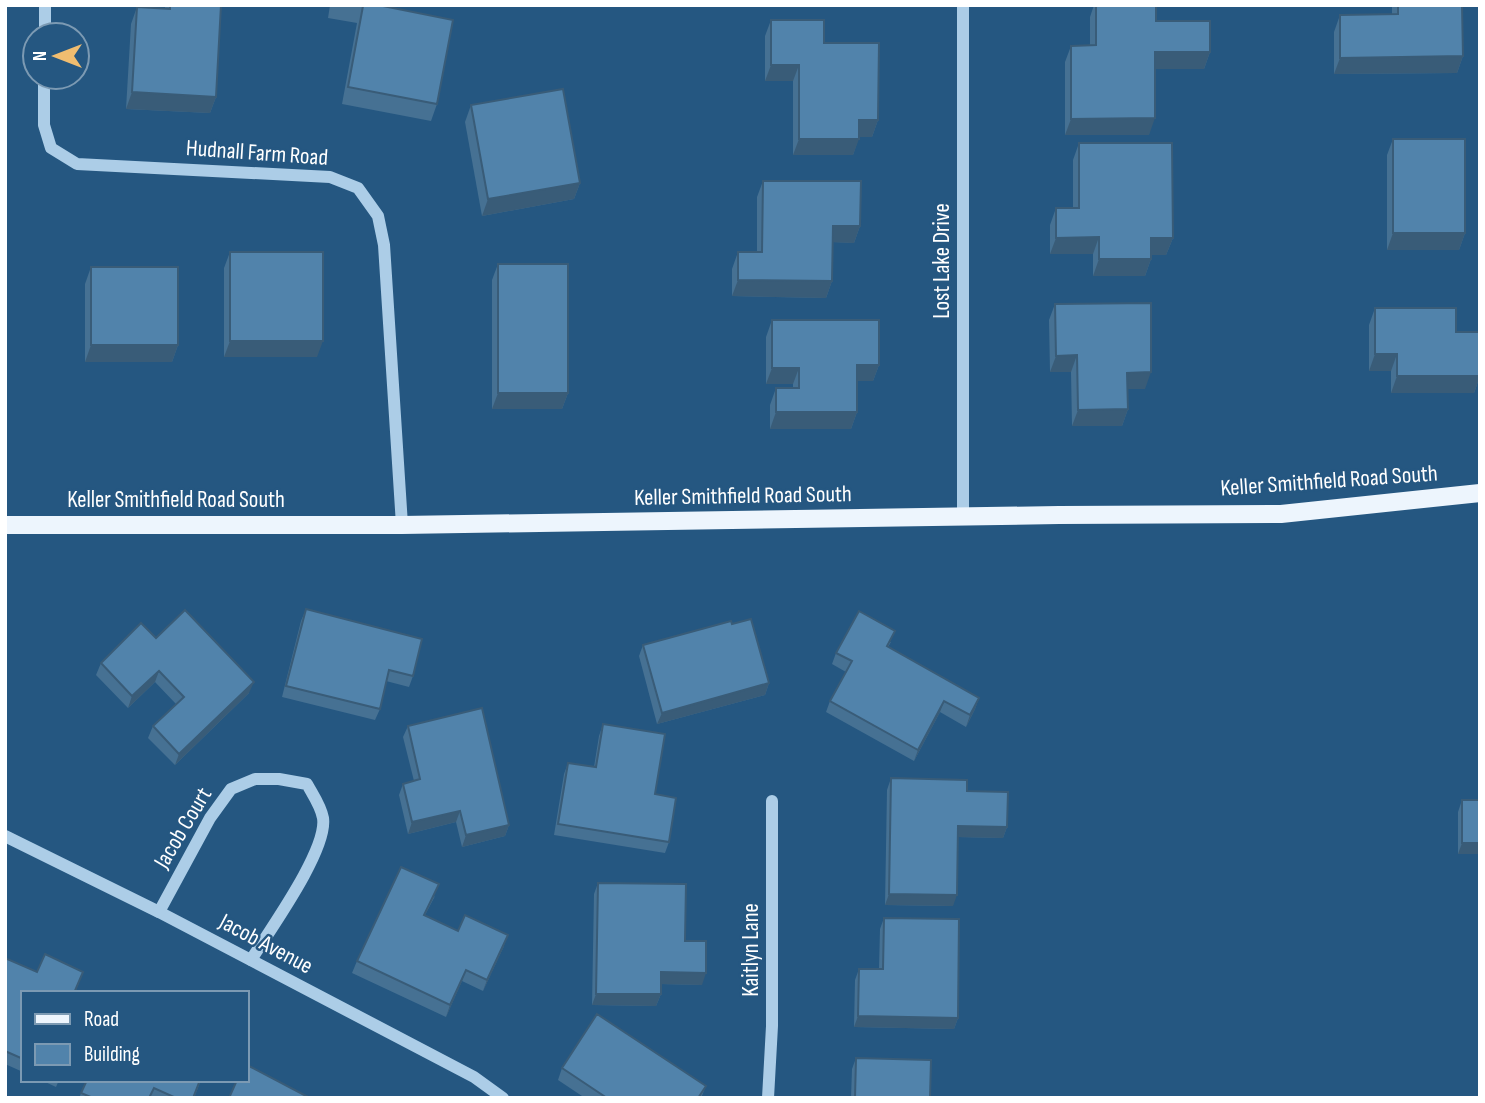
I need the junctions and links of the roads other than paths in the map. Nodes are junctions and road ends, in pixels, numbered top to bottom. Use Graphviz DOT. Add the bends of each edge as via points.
graph roads {
  1 [pos="964,5"];
  2 [pos="44,91"];
  3 [pos="1480,494"];
  4 [pos="964,517"];
  5 [pos="5,525"];
  6 [pos="402,525"];
  7 [pos="772,802"];
  8 [pos="5,836"];
  9 [pos="159,912"];
  10 [pos="251,960"];
  11 [pos="503,1098"];
  12 [pos="768,1098"];
  1 -- 4 [label="street, Lost Lake Drive"];
  2 -- 6 [label="street, Hudnall Farm Road" via="44,125 51,148 77,164 330,177 358,188 379,216 384,245"];
  3 -- 4 [label="main road, Keller Smithfield Road South" via="1281,514"];
  4 -- 6 [label="main road, Keller Smithfield Road South"];
  5 -- 6 [label="main road, Keller Smithfield Road South"];
  7 -- 12 [label="street, Kaitlyn Lane"];
  8 -- 9 [label="street, Jacob Avenue"];
  9 -- 10 [label="street, Jacob Avenue"];
  9 -- 10 [label="street, Jacob Court" via="231,789 255,779 307,784 324,820 321,837 299,884"];
  10 -- 11 [label="street, Jacob Avenue" via="474,1077"];
}
